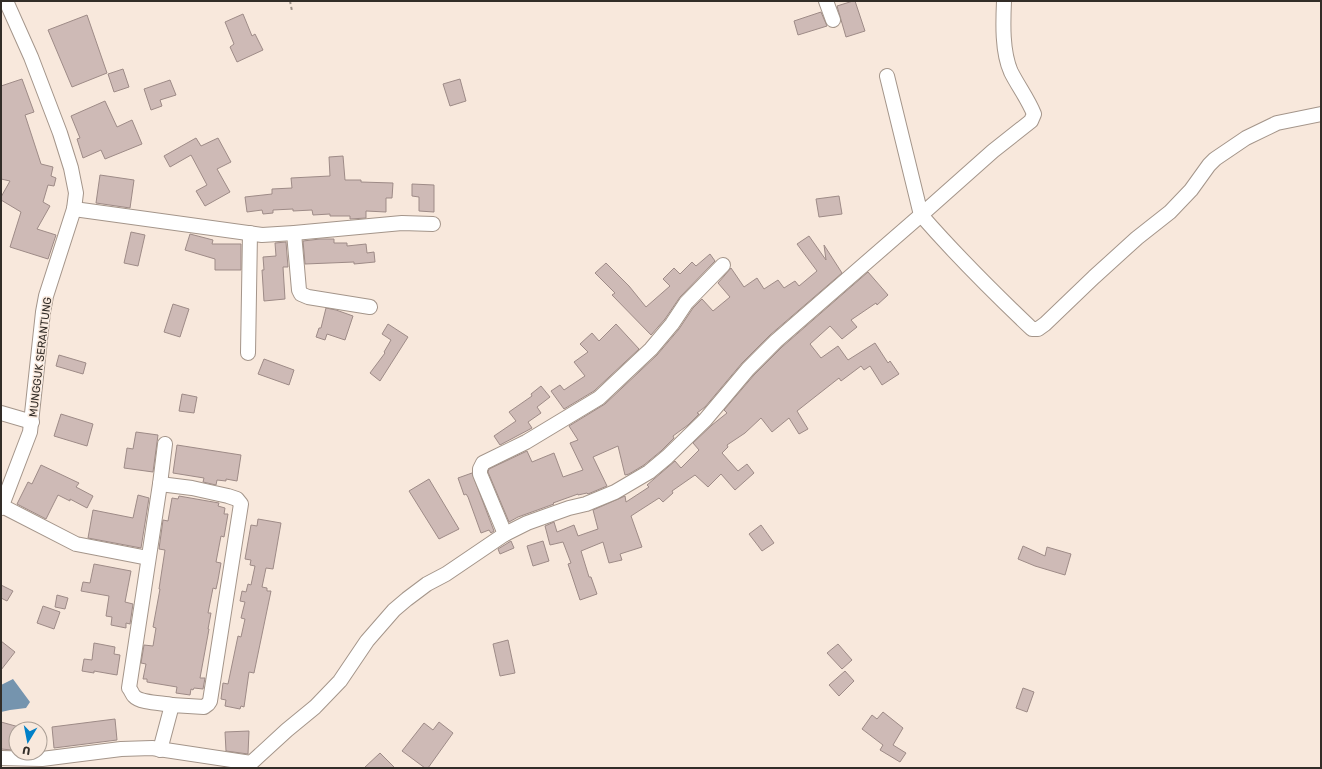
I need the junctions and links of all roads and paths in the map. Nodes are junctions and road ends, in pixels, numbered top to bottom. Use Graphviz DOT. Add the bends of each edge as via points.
graph roads {
  1 [pos="6,1"];
  2 [pos="290,1"];
  3 [pos="826,1"];
  4 [pos="1004,1"];
  5 [pos="292,10"];
  6 [pos="833,20"];
  7 [pos="886,76"];
  8 [pos="1321,114"];
  9 [pos="74,209"];
  10 [pos="921,215"];
  11 [pos="433,224"];
  12 [pos="250,233"];
  13 [pos="294,234"];
  14 [pos="723,266"];
  15 [pos="370,307"];
  16 [pos="248,353"];
  17 [pos="1,413"];
  18 [pos="32,422"];
  19 [pos="165,444"];
  20 [pos="160,484"];
  21 [pos="2,507"];
  22 [pos="505,534"];
  23 [pos="148,558"];
  24 [pos="172,705"];
  25 [pos="160,750"];
  26 [pos="1,758"];
  27 [pos="24,763"];
  28 [pos="257,766"];
  1 -- 9 [label="street, MUNGGUK SERANTUNG" via="31,57 72,168 76,193"];
  2 -- 5 [label="path"];
  3 -- 6 [label="street"];
  4 -- 10 [label="street" via="1003,22 1007,59 1034,114 1031,122 993,151"];
  7 -- 10 [label="street"];
  8 -- 10 [label="street" via="1277,123 1221,154 1170,212 1137,238 1038,329 1032,329 996,295"];
  9 -- 12 [label="street"];
  9 -- 18 [label="street, MUNGGUK SERANTUNG" via="46,296"];
  10 -- 22 [label="street" via="776,341 700,424 649,472 615,492 527,523"];
  11 -- 13 [label="street" via="402,223"];
  12 -- 13 [label="street"];
  12 -- 16 [label="street"];
  13 -- 15 [label="street" via="301,294"];
  14 -- 22 [label="street" via="686,303 651,349 599,398 526,442 483,463 480,474"];
  17 -- 18 [label="street"];
  18 -- 21 [label="street, MUNGGUK SERANTUNG" via="28,440"];
  19 -- 20 [label="street"];
  20 -- 23 [label="street"];
  20 -- 24 [label="street" via="228,496 237,499 241,504 210,700 204,707"];
  21 -- 23 [label="street" via="76,544"];
  22 -- 28 [label="street" via="427,584 398,607 367,641 340,681 315,707 287,730"];
  23 -- 24 [label="street" via="129,688 136,698 142,701"];
  24 -- 25 [label="street"];
  25 -- 27 [label="street" via="121,749"];
  25 -- 28 [label="street"];
  26 -- 27 [label="street"];
}
